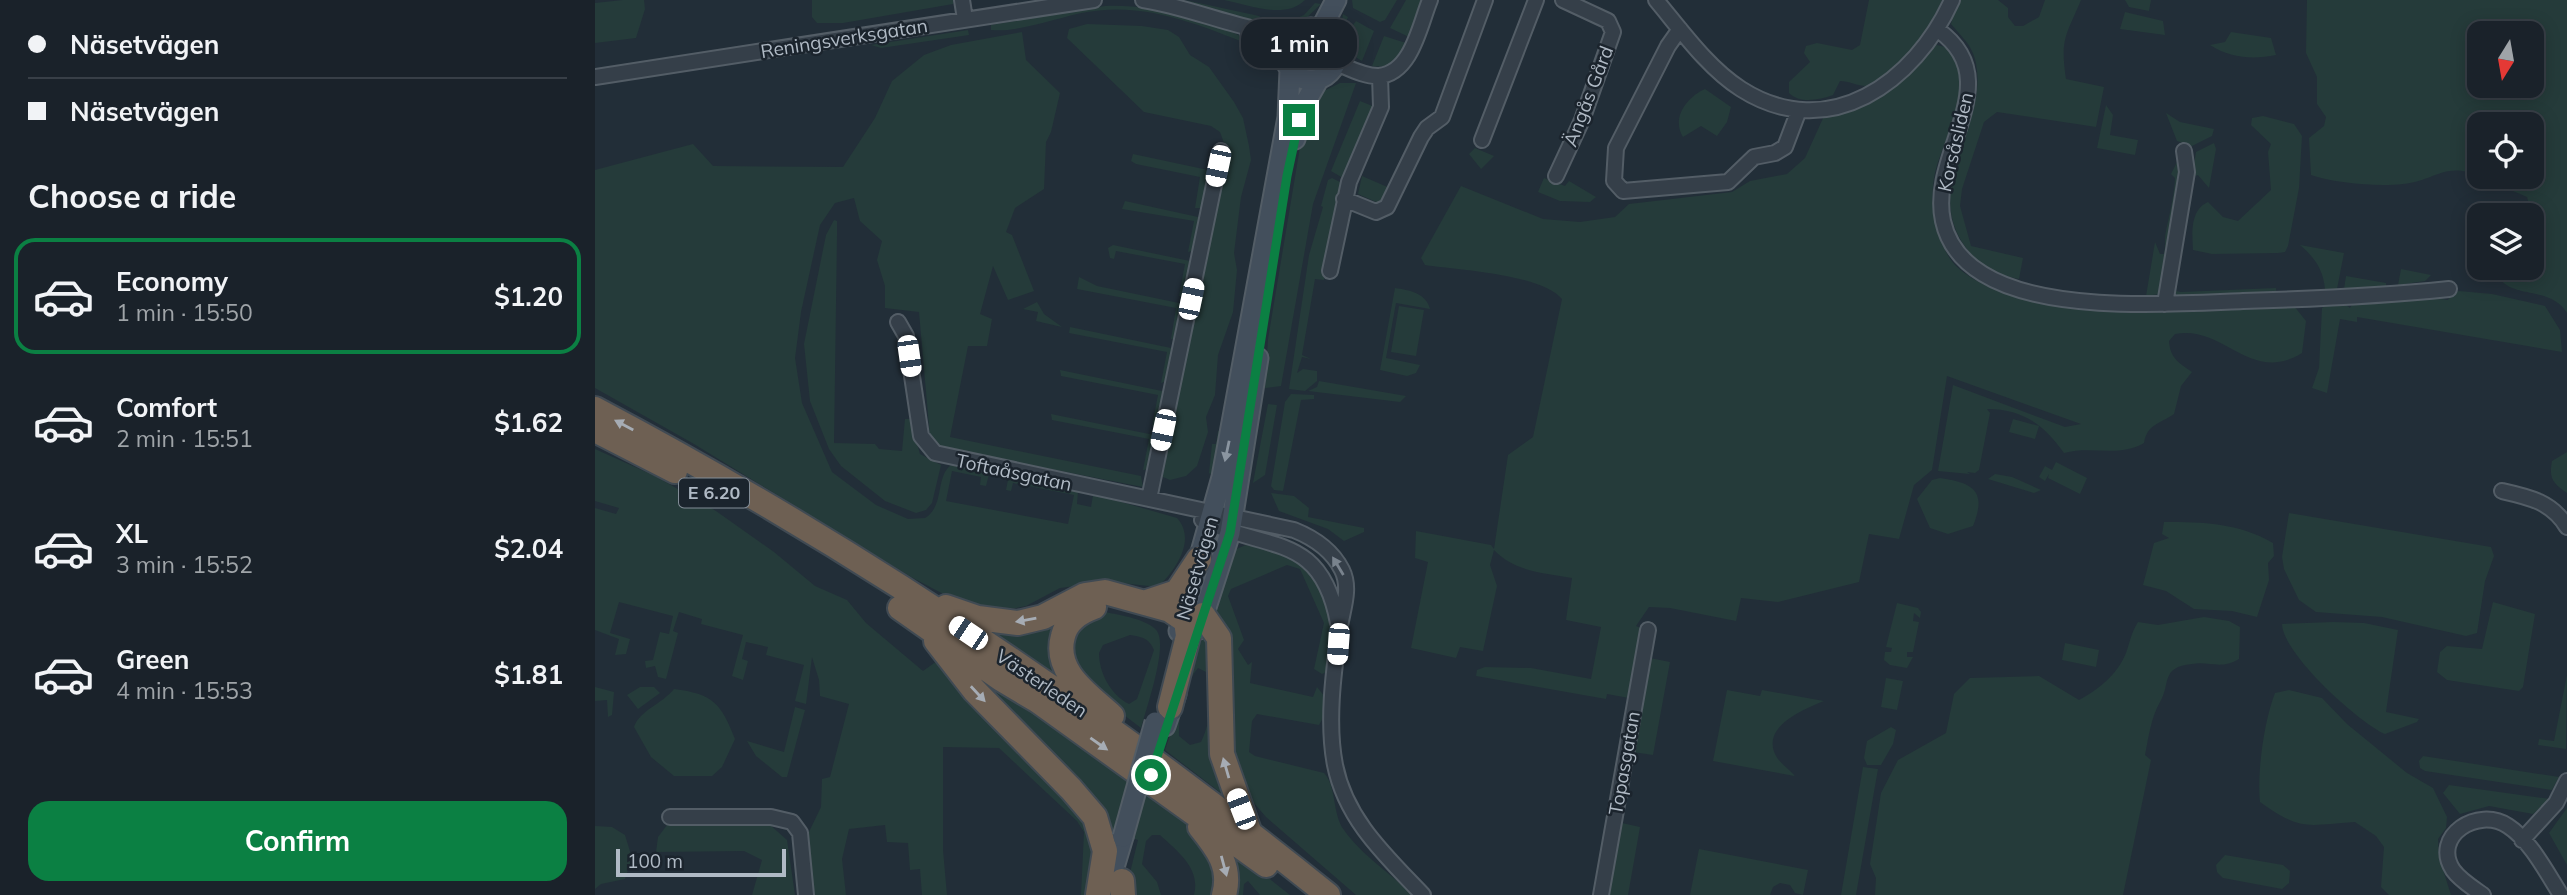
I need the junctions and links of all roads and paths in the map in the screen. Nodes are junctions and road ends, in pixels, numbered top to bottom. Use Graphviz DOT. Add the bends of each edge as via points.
graph roads {
  1 [pos="962,0"];
  2 [pos="1094,0"];
  3 [pos="1143,0"];
  4 [pos="1336,0"];
  5 [pos="1430,0"];
  6 [pos="1485,0"];
  7 [pos="1536,0"];
  8 [pos="1565,0"];
  9 [pos="1656,0"];
  10 [pos="1952,0"];
  11 [pos="965,19"];
  12 [pos="1237,27"];
  13 [pos="1321,29"];
  14 [pos="1680,29"];
  15 [pos="1938,30"];
  16 [pos="1294,34"];
  17 [pos="1336,63"];
  18 [pos="1288,64"];
  19 [pos="1380,76"];
  20 [pos="595,77"];
  21 [pos="1318,80"];
  22 [pos="1799,110"];
  23 [pos="1482,140"];
  24 [pos="1221,151"];
  25 [pos="2184,151"];
  26 [pos="1556,176"];
  27 [pos="1344,200"];
  28 [pos="1330,271"];
  29 [pos="2449,289"];
  30 [pos="2165,304"];
  31 [pos="898,322"];
  32 [pos="595,409"];
  33 [pos="595,430"];
  34 [pos="2502,491"];
  35 [pos="1149,499"];
  36 [pos="1221,522"];
  37 [pos="2567,527"];
  38 [pos="1199,559"];
  39 [pos="909,594"];
  40 [pos="1147,602"];
  41 [pos="1193,616"];
  42 [pos="920,622"];
  43 [pos="1648,630"];
  44 [pos="1339,632"];
  45 [pos="1176,643"];
  46 [pos="1163,718"];
  47 [pos="1168,770"];
  48 [pos="2567,781"];
  49 [pos="1180,802"];
  50 [pos="670,817"];
  51 [pos="1249,832"];
  52 [pos="2522,840"];
  53 [pos="1112,892"];
  54 [pos="806,895"];
  55 [pos="1224,895"];
  56 [pos="1305,895"];
  57 [pos="1328,895"];
  58 [pos="1423,895"];
  59 [pos="1601,895"];
  60 [pos="2483,895"];
  61 [pos="2561,895"];
  1 -- 11 [label="street"];
  2 -- 11 [label="street, Reningsverksgatan"];
  3 -- 12 [label="street"];
  4 -- 13 [label="street"];
  5 -- 19 [label="street" via="1408,55 1399,68"];
  6 -- 27 [label="street" via="1442,117 1421,137 1387,207 1376,212"];
  7 -- 23 [label="street"];
  8 -- 26 [label="street, Ängås Gård" via="1608,21 1613,32 1582,120"];
  9 -- 14 [label="street"];
  10 -- 15 [label="street"];
  11 -- 20 [label="street, Reningsverksgatan"];
  12 -- 16 [label="street"];
  12 -- 18 [label="street"];
  13 -- 16 [label="street" via="1307,28"];
  13 -- 17 [label="street" via="1333,39"];
  14 -- 22 [label="street" via="1742,90"];
  14 -- 22 [label="street" via="1616,148 1614,181 1623,191 1728,182 1754,156 1785,147"];
  15 -- 22 [label="street" via="1902,72 1880,89 1837,107"];
  15 -- 30 [label="street, Korsåsliden" via="1954,41 1969,74 1968,98 1941,191 1943,222 1958,253 1984,275 2033,292"];
  16 -- 18 [label="street" via="1286,45"];
  17 -- 19 [label="street"];
  17 -- 21 [label="street"];
  18 -- 21 [label="street" via="1303,79"];
  18 -- 36 [label="street, Näsetvägen, one-way" via="1287,117"];
  19 -- 27 [label="street" via="1381,107"];
  21 -- 36 [label="street, Näsetvägen" via="1299,120"];
  24 -- 35 [label="street"];
  25 -- 30 [label="street" via="2187,172"];
  27 -- 28 [label="street"];
  29 -- 30 [label="street, Korsåsliden"];
  31 -- 35 [label="street, Toftaåsgatan" via="906,337 921,436 929,449 947,458"];
  39 -- 32 [label="highway, Västerleden / E 6.20, one-way" via="748,495"];
  33 -- 42 [label="highway, Västerleden / E 6.20" via="785,533"];
  34 -- 37 [label="street" via="2554,508"];
  35 -- 36 [label="street, Toftaåsgatan"];
  36 -- 38 [label="street, Näsetvägen"];
  36 -- 41 [label="street, Näsetvägen"];
  36 -- 44 [label="street" via="1291,549 1312,564 1330,589"];
  44 -- 36 [label="street, one-way" via="1346,590 1343,571 1319,542 1294,530"];
  38 -- 40 [label="highway" via="1177,592"];
  38 -- 41 [label="street, Näsetvägen"];
  40 -- 39 [label="highway, one-way" via="1095,593 1043,617 1000,622"];
  39 -- 47 [label="highway, Västerleden / E 6.20"];
  40 -- 41 [label="highway"];
  41 -- 45 [label="street, Näsetvägen"];
  41 -- 46 [label="highway"];
  51 -- 41 [label="highway, one-way" via="1222,754 1219,638"];
  42 -- 49 [label="highway, Västerleden / E 6.20, one-way"];
  42 -- 53 [label="highway, one-way" via="974,690 1095,817"];
  43 -- 59 [label="street, Topasgatan"];
  44 -- 58 [label="street" via="1331,735 1340,785 1358,824"];
  45 -- 46 [label="street, Näsetvägen"];
  45 -- 47 [label="highway" via="1165,622 1098,606 1069,623 1061,646 1071,677"];
  46 -- 53 [label="street, Näsetvägen, bridge"];
  47 -- 51 [label="highway, Västerleden / E 6.20"];
  48 -- 52 [label="street" via="2556,803"];
  49 -- 55 [label="highway, one-way" via="1221,856 1227,877"];
  49 -- 56 [label="highway, Västerleden / E 6.20"];
  50 -- 54 [label="street" via="771,817 792,822 800,833"];
  51 -- 57 [label="highway, Västerleden / E 6.20"];
  52 -- 60 [label="street" via="2504,823 2485,818 2474,819 2456,831 2449,860 2459,877"];
  52 -- 61 [label="street"];
}
